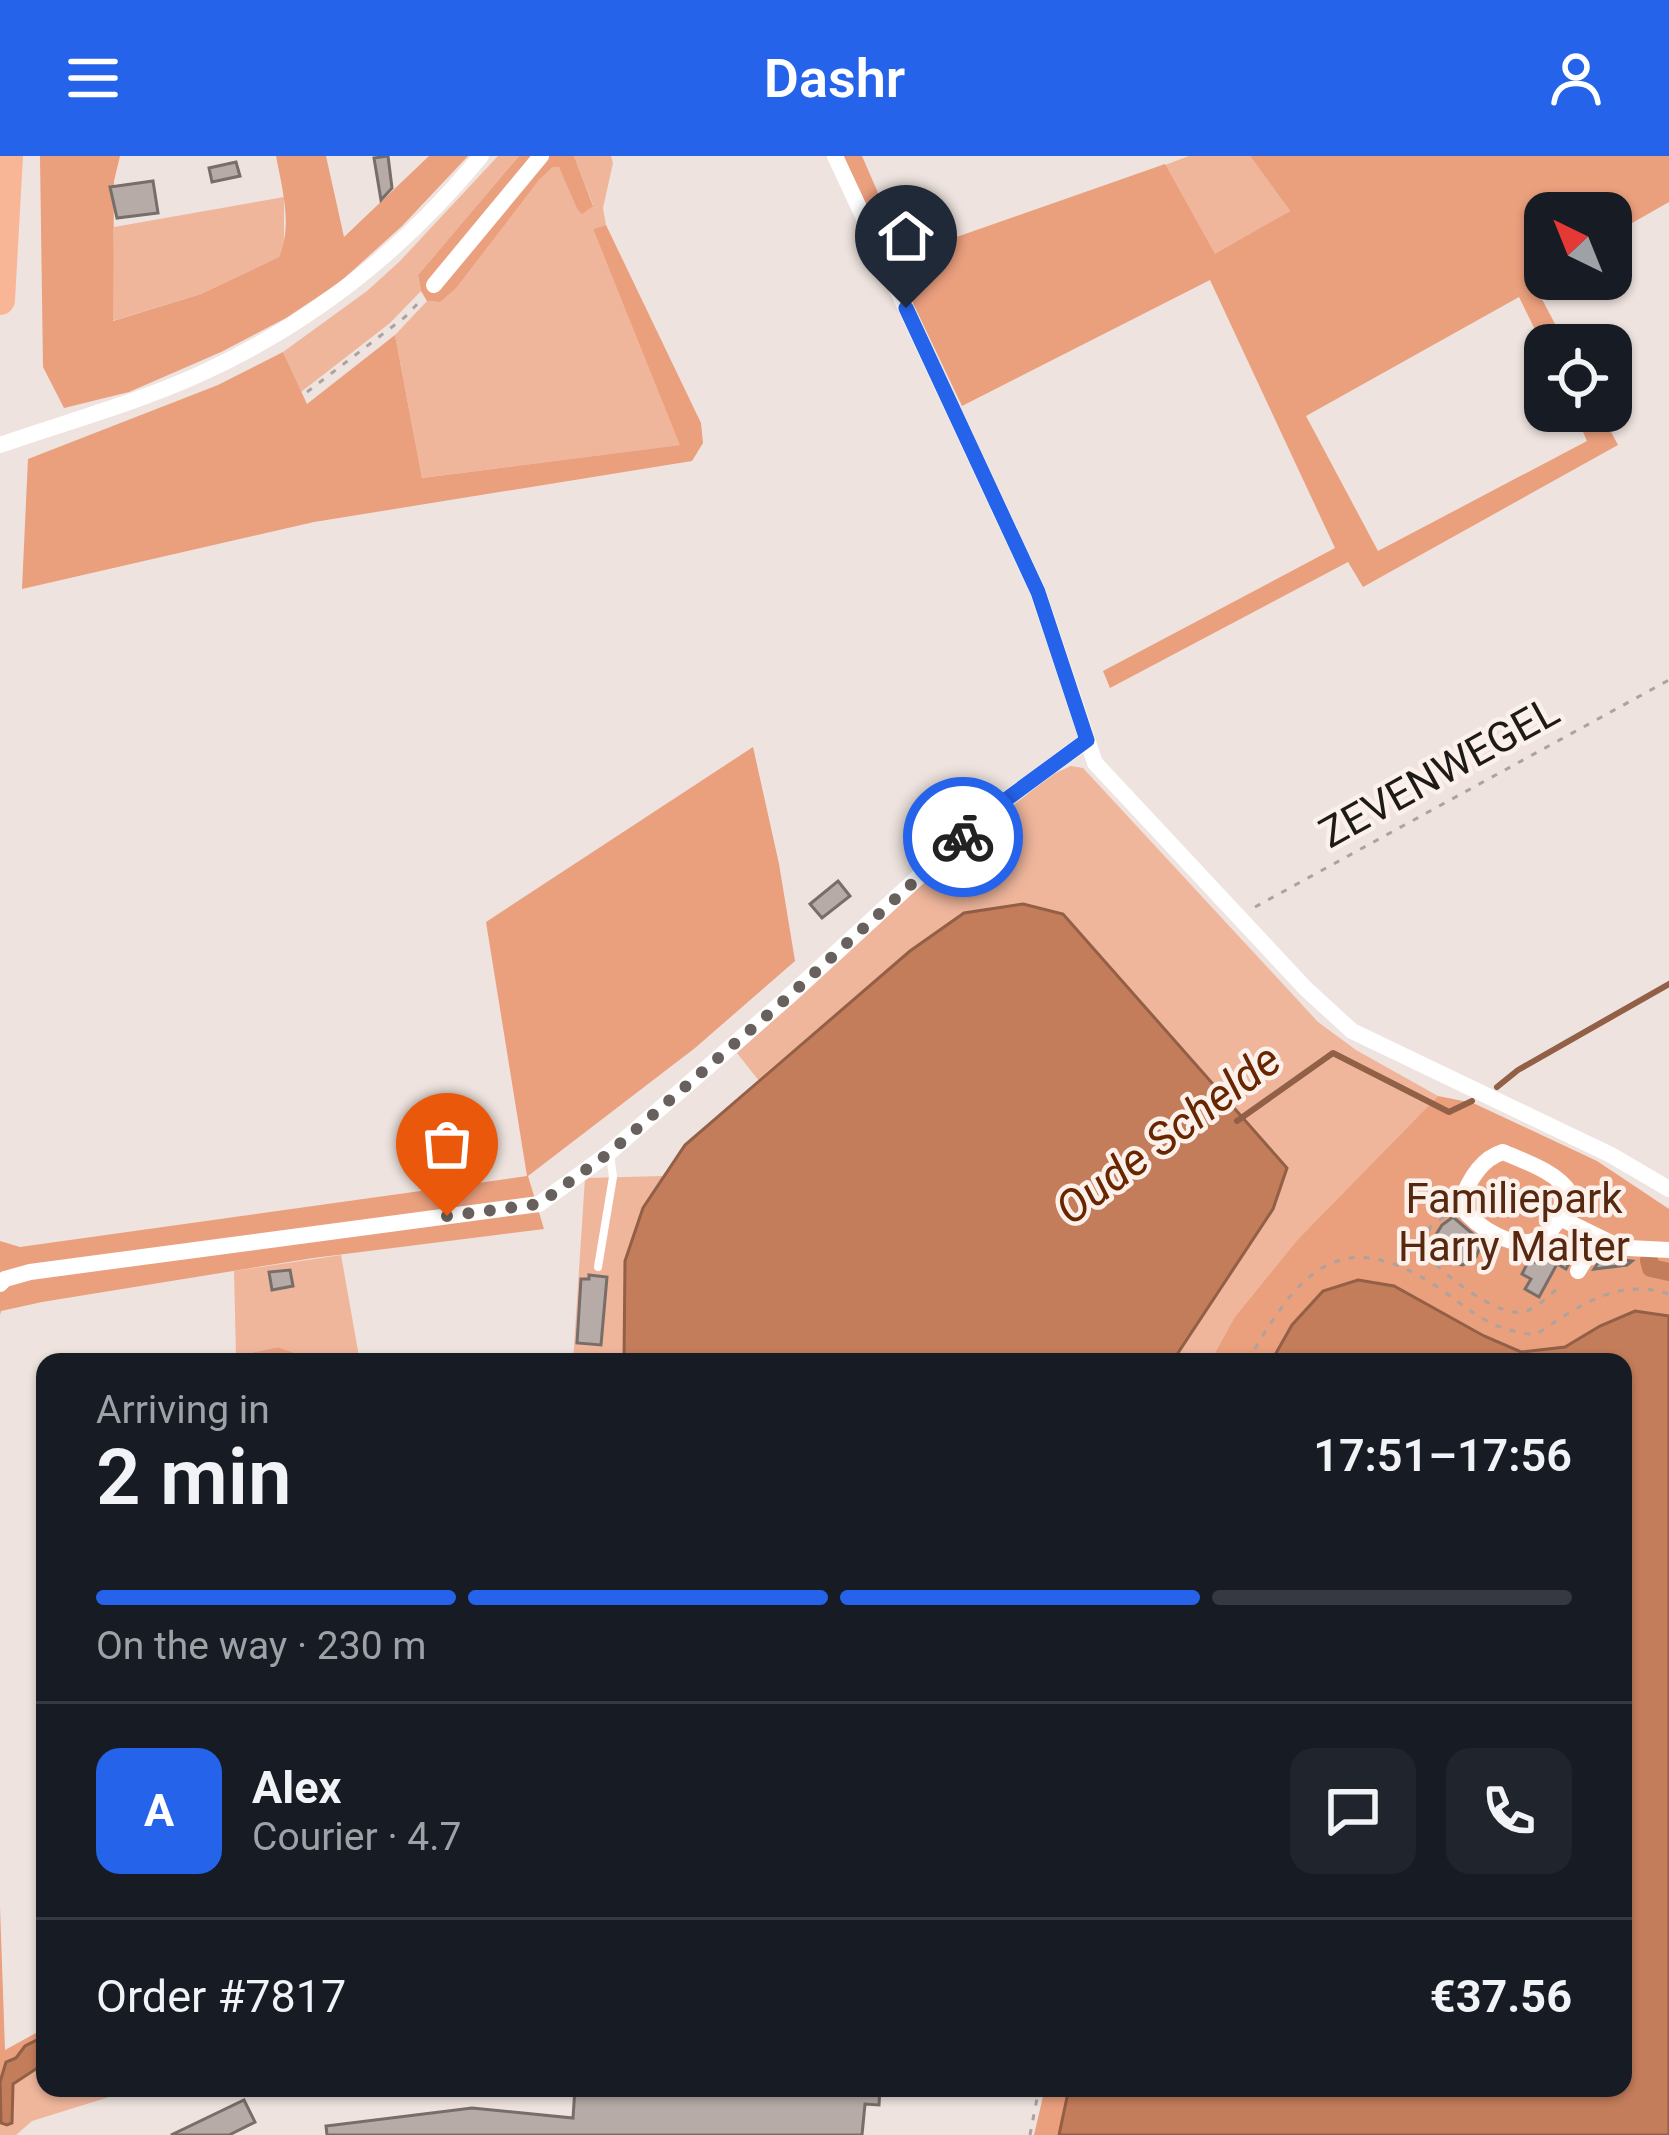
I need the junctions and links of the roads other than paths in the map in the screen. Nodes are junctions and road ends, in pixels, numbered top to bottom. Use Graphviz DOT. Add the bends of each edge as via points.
graph roads {
  1 [pos="8,156"];
  2 [pos="481,156"];
  3 [pos="541,156"];
  4 [pos="835,156"];
  5 [pos="434,285"];
  6 [pos="0,300"];
  7 [pos="0,445"];
  8 [pos="1087,740"];
  9 [pos="609,1153"];
  10 [pos="1669,1189"];
  11 [pos="1560,1218"];
  12 [pos="1599,1237"];
  13 [pos="1669,1250"];
  14 [pos="598,1267"];
  15 [pos="1574,1270"];
  16 [pos="0,1284"];
  1 -- 6 [label="highway"];
  2 -- 7 [label="street" via="371,268 297,324 197,375"];
  3 -- 5 [label="street"];
  4 -- 8 [label="street" via="1038,592"];
  8 -- 9 [label="street" via="989,812"];
  8 -- 10 [label="street" via="1095,763 1352,1030"];
  9 -- 14 [label="lane" via="613,1177"];
  9 -- 16 [label="street" via="539,1204 30,1272"];
  11 -- 11 [label="street" via="1567,1185 1503,1152 1481,1166 1460,1205 1510,1242 1544,1238"];
  11 -- 12 [label="street"];
  12 -- 13 [label="street"];
  12 -- 15 [label="street"];
}
